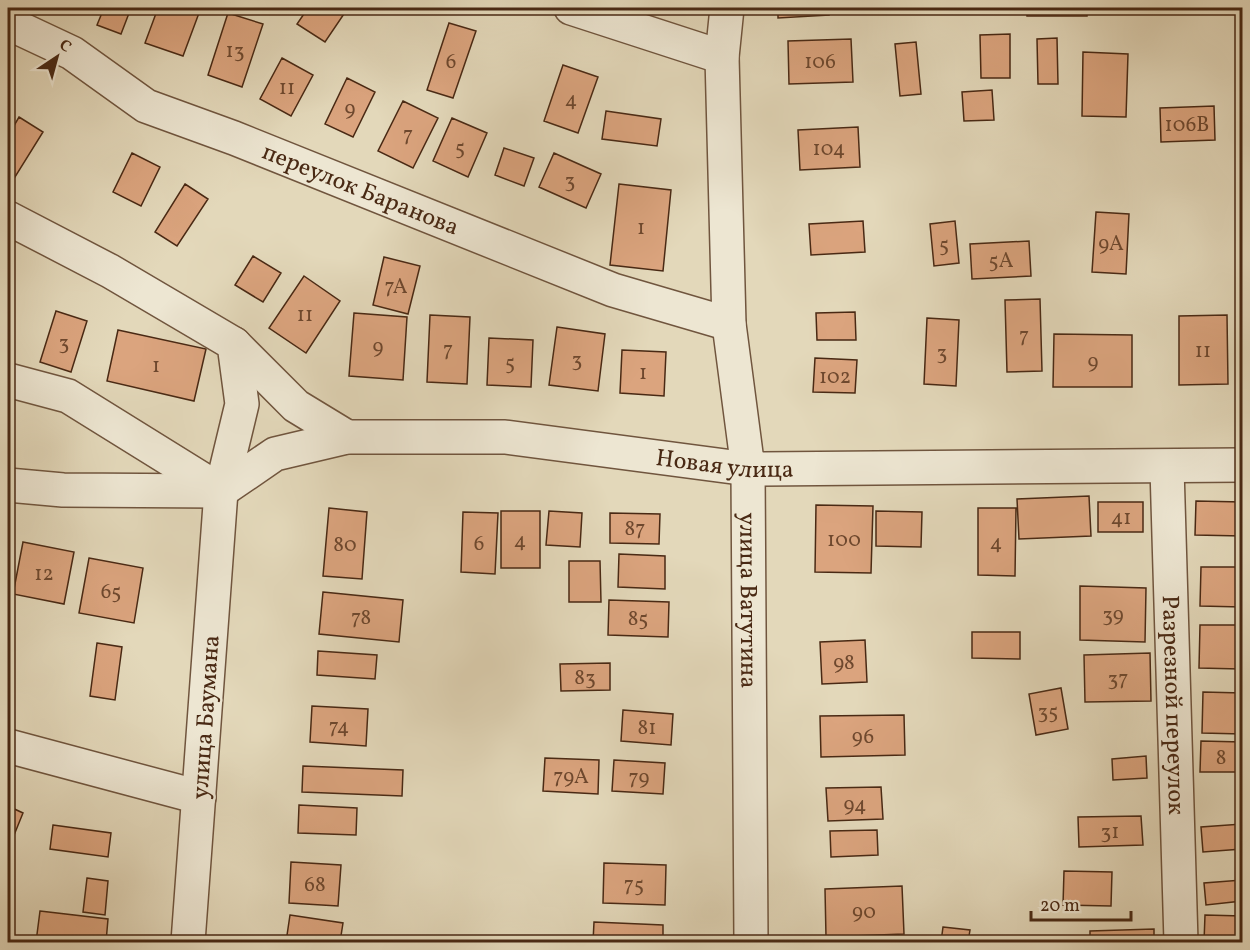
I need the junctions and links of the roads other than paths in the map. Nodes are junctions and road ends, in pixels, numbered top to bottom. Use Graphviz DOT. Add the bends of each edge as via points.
graph roads {
  1 [pos="571,8"];
  2 [pos="727,8"];
  3 [pos="8,23"];
  4 [pos="722,57"];
  5 [pos="8,218"];
  6 [pos="729,324"];
  7 [pos="234,344"];
  8 [pos="8,380"];
  9 [pos="347,437"];
  10 [pos="1242,465"];
  11 [pos="1167,468"];
  12 [pos="748,469"];
  13 [pos="8,486"];
  14 [pos="221,491"];
  15 [pos="8,746"];
  16 [pos="199,797"];
  17 [pos="188,942"];
  18 [pos="752,942"];
  19 [pos="1182,942"];
  1 -- 4 [label="street"];
  2 -- 4 [label="street, улица Ватутина"];
  3 -- 6 [label="street, переулок Баранова" via="72,53 146,106 613,290"];
  4 -- 6 [label="street, улица Ватутина"];
  5 -- 7 [label="street" via="110,270"];
  6 -- 12 [label="street, улица Ватутина"];
  7 -- 9 [label="street" via="296,406"];
  7 -- 14 [label="street, улица Баумана" via="242,404"];
  8 -- 14 [label="street" via="68,396"];
  9 -- 12 [label="street, Новая улица" via="505,437"];
  9 -- 14 [label="street, Новая улица" via="275,454"];
  10 -- 11 [label="street, Новая улица"];
  11 -- 12 [label="street, Новая улица"];
  11 -- 19 [label="street, Разрезной переулок"];
  12 -- 18 [label="street, улица Ватутина"];
  13 -- 14 [label="street"];
  14 -- 16 [label="street, улица Баумана"];
  15 -- 16 [label="street"];
  16 -- 17 [label="street, улица Баумана"];
}
